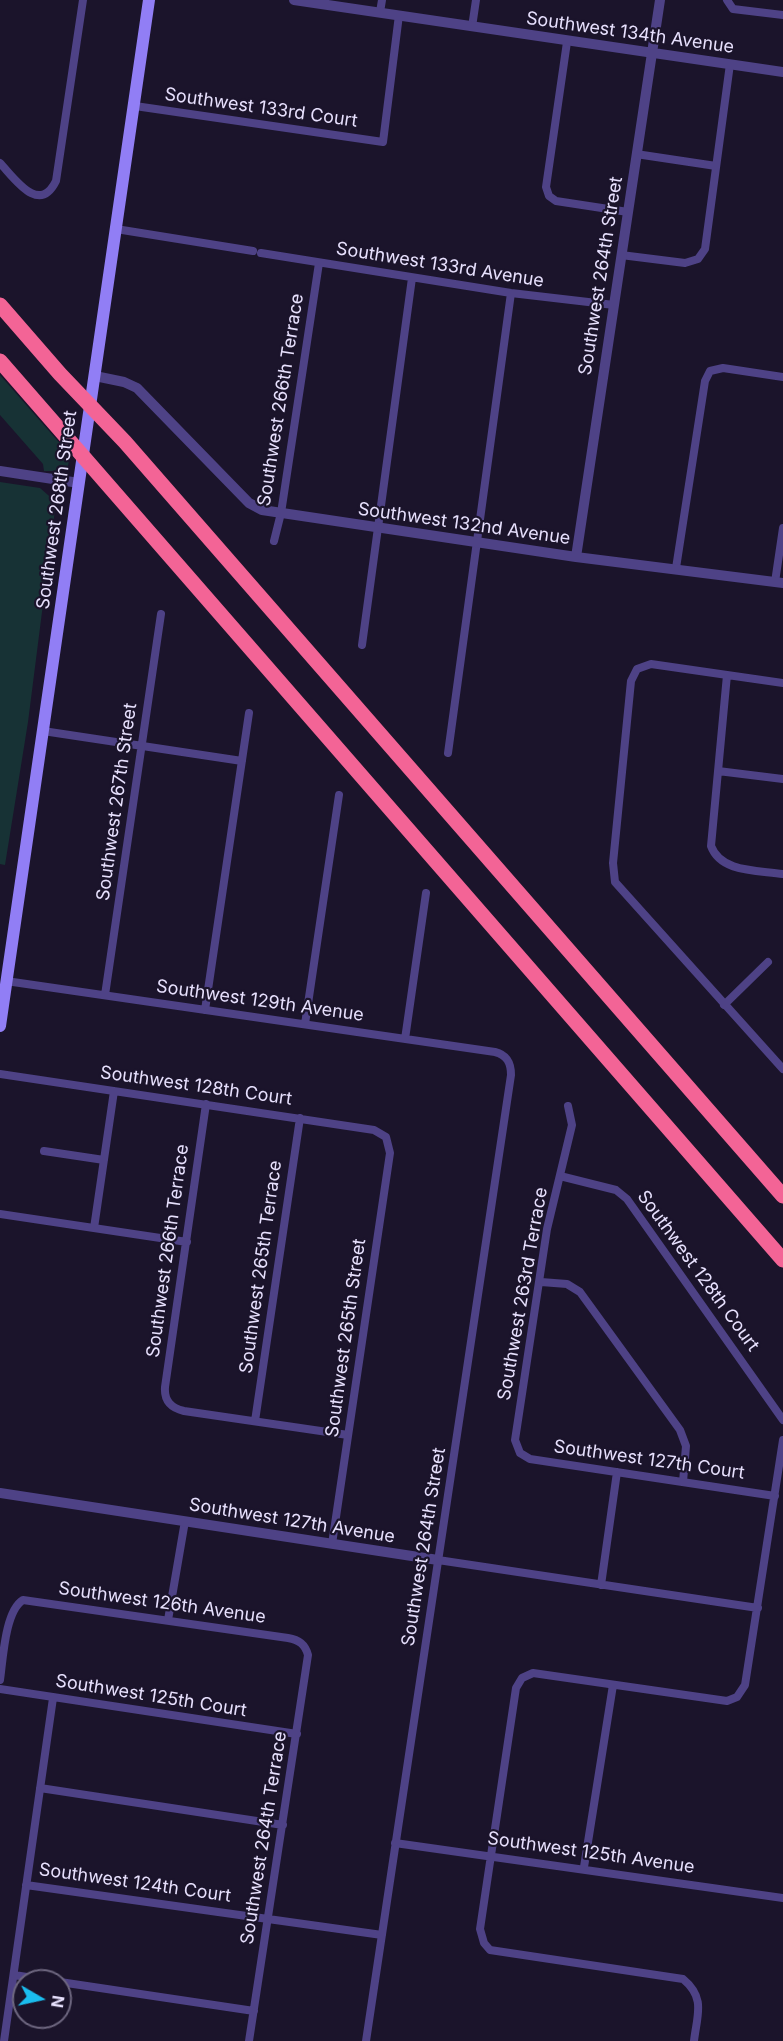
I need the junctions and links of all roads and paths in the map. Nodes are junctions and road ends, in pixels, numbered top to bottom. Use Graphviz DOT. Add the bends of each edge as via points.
graph roads {
  1 [pos="83,0"];
  2 [pos="149,0"];
  3 [pos="294,0"];
  4 [pos="382,0"];
  5 [pos="476,0"];
  6 [pos="660,0"];
  7 [pos="727,0"];
  8 [pos="380,12"];
  9 [pos="399,15"];
  10 [pos="783,15"];
  11 [pos="472,27"];
  12 [pos="567,42"];
  13 [pos="651,54"];
  14 [pos="730,64"];
  15 [pos="783,72"];
  16 [pos="135,106"];
  17 [pos="636,154"];
  18 [pos="0,163"];
  19 [pos="716,166"];
  20 [pos="628,212"];
  21 [pos="116,229"];
  22 [pos="621,255"];
  23 [pos="319,263"];
  24 [pos="412,278"];
  25 [pos="511,293"];
  26 [pos="0,305"];
  27 [pos="614,305"];
  28 [pos="0,361"];
  29 [pos="95,376"];
  30 [pos="783,378"];
  31 [pos="0,471"];
  32 [pos="79,483"];
  33 [pos="281,513"];
  34 [pos="378,528"];
  35 [pos="783,528"];
  36 [pos="274,541"];
  37 [pos="478,543"];
  38 [pos="576,557"];
  39 [pos="676,568"];
  40 [pos="779,583"];
  41 [pos="161,614"];
  42 [pos="362,645"];
  43 [pos="727,675"];
  44 [pos="783,683"];
  45 [pos="249,713"];
  46 [pos="43,731"];
  47 [pos="142,746"];
  48 [pos="448,753"];
  49 [pos="242,761"];
  50 [pos="718,771"];
  51 [pos="783,780"];
  52 [pos="339,795"];
  53 [pos="783,874"];
  54 [pos="426,893"];
  55 [pos="768,962"];
  56 [pos="6,981"];
  57 [pos="105,996"];
  58 [pos="724,1005"];
  59 [pos="205,1010"];
  60 [pos="305,1024"];
  61 [pos="0,1026"];
  62 [pos="405,1039"];
  63 [pos="507,1059"];
  64 [pos="783,1069"];
  65 [pos="0,1074"];
  66 [pos="114,1091"];
  67 [pos="206,1104"];
  68 [pos="568,1106"];
  69 [pos="300,1118"];
  70 [pos="386,1137"];
  71 [pos="44,1151"];
  72 [pos="104,1160"];
  73 [pos="561,1176"];
  74 [pos="783,1196"];
  75 [pos="0,1214"];
  76 [pos="94,1228"];
  77 [pos="187,1242"];
  78 [pos="783,1260"];
  79 [pos="541,1282"];
  80 [pos="783,1420"];
  81 [pos="255,1421"];
  82 [pos="348,1435"];
  83 [pos="783,1440"];
  84 [pos="520,1453"];
  85 [pos="617,1472"];
  86 [pos="683,1482"];
  87 [pos="0,1493"];
  88 [pos="775,1496"];
  89 [pos="185,1521"];
  90 [pos="332,1544"];
  91 [pos="438,1560"];
  92 [pos="601,1585"];
  93 [pos="758,1608"];
  94 [pos="168,1620"];
  95 [pos="301,1643"];
  96 [pos="0,1680"];
  97 [pos="613,1684"];
  98 [pos="0,1689"];
  99 [pos="53,1698"];
  100 [pos="297,1734"];
  101 [pos="40,1788"];
  102 [pos="283,1825"];
  103 [pos="395,1843"];
  104 [pos="490,1856"];
  105 [pos="584,1868"];
  106 [pos="26,1885"];
  107 [pos="783,1898"];
  108 [pos="268,1918"];
  109 [pos="382,1935"];
  110 [pos="15,1969"];
  111 [pos="72,1984"];
  112 [pos="12,1988"];
  113 [pos="254,2011"];
  114 [pos="4,2041"];
  115 [pos="249,2041"];
  116 [pos="366,2041"];
  117 [pos="694,2041"];
  1 -- 18 [label="street" via="56,181 51,191 44,195 27,192"];
  2 -- 16 [label="main road, Southwest 268th Street"];
  3 -- 8 [label="street, Southwest 134th Avenue"];
  4 -- 8 [label="street"];
  5 -- 11 [label="street"];
  6 -- 13 [label="street, Southwest 264th Street"];
  7 -- 10 [label="street" via="733,9"];
  8 -- 9 [label="street, Southwest 134th Avenue"];
  9 -- 11 [label="street, Southwest 134th Avenue"];
  9 -- 16 [label="street, Southwest 133rd Court" via="383,142"];
  11 -- 12 [label="street, Southwest 134th Avenue"];
  12 -- 13 [label="street, Southwest 134th Avenue"];
  12 -- 20 [label="street" via="546,187 549,196 556,201"];
  13 -- 14 [label="street, Southwest 134th Avenue"];
  13 -- 17 [label="street, Southwest 264th Street"];
  14 -- 15 [label="street, Southwest 134th Avenue"];
  14 -- 19 [label="street"];
  16 -- 21 [label="main road, Southwest 268th Street"];
  17 -- 19 [label="street"];
  17 -- 20 [label="street, Southwest 264th Street"];
  19 -- 22 [label="street" via="705,249 698,259 685,262"];
  20 -- 22 [label="street, Southwest 264th Street"];
  21 -- 23 [label="street, Southwest 133rd Avenue"];
  21 -- 29 [label="main road, Southwest 268th Street"];
  22 -- 27 [label="street, Southwest 264th Street"];
  23 -- 24 [label="street, Southwest 133rd Avenue"];
  23 -- 33 [label="street, Southwest 266th Terrace"];
  24 -- 25 [label="street, Southwest 133rd Avenue"];
  24 -- 34 [label="street"];
  25 -- 27 [label="street, Southwest 133rd Avenue"];
  25 -- 37 [label="street" via="481,496"];
  26 -- 74 [label="highway" via="125,442"];
  27 -- 38 [label="street, Southwest 264th Street"];
  28 -- 78 [label="highway"];
  29 -- 32 [label="main road, Southwest 268th Street"];
  29 -- 33 [label="street, Southwest 132nd Avenue" via="137,388 249,503"];
  30 -- 39 [label="street" via="723,368 710,371 705,381"];
  31 -- 32 [label="street"];
  32 -- 46 [label="main road, Southwest 268th Street"];
  33 -- 34 [label="street, Southwest 132nd Avenue"];
  33 -- 36 [label="street, Southwest 266th Terrace"];
  34 -- 37 [label="street, Southwest 132nd Avenue"];
  34 -- 42 [label="street"];
  35 -- 40 [label="street"];
  37 -- 38 [label="street, Southwest 132nd Avenue"];
  37 -- 48 [label="street"];
  38 -- 39 [label="street, Southwest 132nd Avenue"];
  39 -- 40 [label="street, Southwest 132nd Avenue"];
  41 -- 47 [label="street, Southwest 267th Street"];
  43 -- 44 [label="street"];
  43 -- 50 [label="street"];
  43 -- 58 [label="street" via="651,664 637,669 631,681 613,863 615,882"];
  45 -- 49 [label="street"];
  46 -- 47 [label="street"];
  46 -- 56 [label="main road, Southwest 268th Street"];
  47 -- 49 [label="street"];
  47 -- 57 [label="street, Southwest 267th Street"];
  49 -- 59 [label="street"];
  50 -- 51 [label="street"];
  50 -- 53 [label="street" via="711,846 715,858 728,866"];
  52 -- 60 [label="street"];
  54 -- 62 [label="street"];
  55 -- 58 [label="street"];
  56 -- 57 [label="street, Southwest 129th Avenue"];
  56 -- 61 [label="main road, Southwest 268th Street"];
  57 -- 59 [label="street, Southwest 129th Avenue"];
  58 -- 64 [label="street"];
  59 -- 60 [label="street, Southwest 129th Avenue"];
  60 -- 62 [label="street, Southwest 129th Avenue"];
  62 -- 63 [label="street, Southwest 129th Avenue" via="495,1052"];
  63 -- 91 [label="street, Southwest 264th Street" via="511,1074"];
  65 -- 66 [label="street, Southwest 128th Court"];
  66 -- 67 [label="street, Southwest 128th Court"];
  66 -- 72 [label="street"];
  67 -- 69 [label="street, Southwest 128th Court"];
  67 -- 77 [label="street, Southwest 266th Terrace"];
  68 -- 73 [label="street, Southwest 263rd Terrace" via="572,1125"];
  69 -- 70 [label="street, Southwest 128th Court" via="374,1130"];
  69 -- 81 [label="street, Southwest 265th Terrace"];
  70 -- 82 [label="street, Southwest 265th Street" via="390,1153"];
  71 -- 72 [label="street"];
  72 -- 76 [label="street"];
  73 -- 79 [label="street, Southwest 263rd Terrace" via="548,1228"];
  73 -- 80 [label="street, Southwest 128th Court" via="616,1190 627,1199"];
  75 -- 76 [label="street"];
  76 -- 77 [label="street"];
  77 -- 81 [label="street, Southwest 266th Terrace" via="165,1387 168,1403 184,1411"];
  79 -- 84 [label="street, Southwest 263rd Terrace" via="515,1440"];
  79 -- 86 [label="street" via="567,1284 580,1293 680,1430 686,1446"];
  81 -- 82 [label="street"];
  82 -- 90 [label="street, Southwest 265th Street"];
  83 -- 88 [label="street"];
  84 -- 85 [label="street, Southwest 127th Court" via="530,1459"];
  85 -- 86 [label="street, Southwest 127th Court"];
  85 -- 92 [label="street"];
  86 -- 88 [label="street, Southwest 127th Court"];
  87 -- 89 [label="street, Southwest 127th Avenue"];
  88 -- 93 [label="street"];
  89 -- 90 [label="street, Southwest 127th Avenue"];
  89 -- 94 [label="street"];
  90 -- 91 [label="street, Southwest 127th Avenue"];
  91 -- 92 [label="street, Southwest 127th Avenue"];
  91 -- 103 [label="street, Southwest 264th Street"];
  92 -- 93 [label="street, Southwest 127th Avenue"];
  93 -- 97 [label="street" via="745,1685 737,1697 727,1701"];
  94 -- 95 [label="street, Southwest 126th Avenue"];
  94 -- 96 [label="street, Southwest 126th Avenue" via="32,1600 17,1604 10,1616"];
  95 -- 100 [label="street, Southwest 264th Terrace" via="308,1655"];
  97 -- 104 [label="street" via="533,1673 522,1678 516,1688"];
  97 -- 105 [label="street"];
  98 -- 99 [label="street, Southwest 125th Court"];
  99 -- 100 [label="street, Southwest 125th Court"];
  99 -- 101 [label="street"];
  100 -- 102 [label="street, Southwest 264th Terrace"];
  101 -- 102 [label="street"];
  101 -- 106 [label="street"];
  102 -- 108 [label="street, Southwest 264th Terrace"];
  103 -- 104 [label="street, Southwest 125th Avenue"];
  103 -- 109 [label="street, Southwest 264th Street"];
  104 -- 105 [label="street, Southwest 125th Avenue"];
  104 -- 117 [label="street" via="480,1929 483,1943 490,1950 683,1979 695,1989 699,2000"];
  105 -- 107 [label="street, Southwest 125th Avenue"];
  106 -- 108 [label="street, Southwest 124th Court"];
  106 -- 110 [label="street"];
  108 -- 109 [label="street, Southwest 124th Court"];
  108 -- 113 [label="street, Southwest 264th Terrace"];
  109 -- 116 [label="street, Southwest 264th Street"];
  111 -- 113 [label="street"];
  112 -- 114 [label="street"];
  113 -- 115 [label="street, Southwest 264th Terrace"];
}
